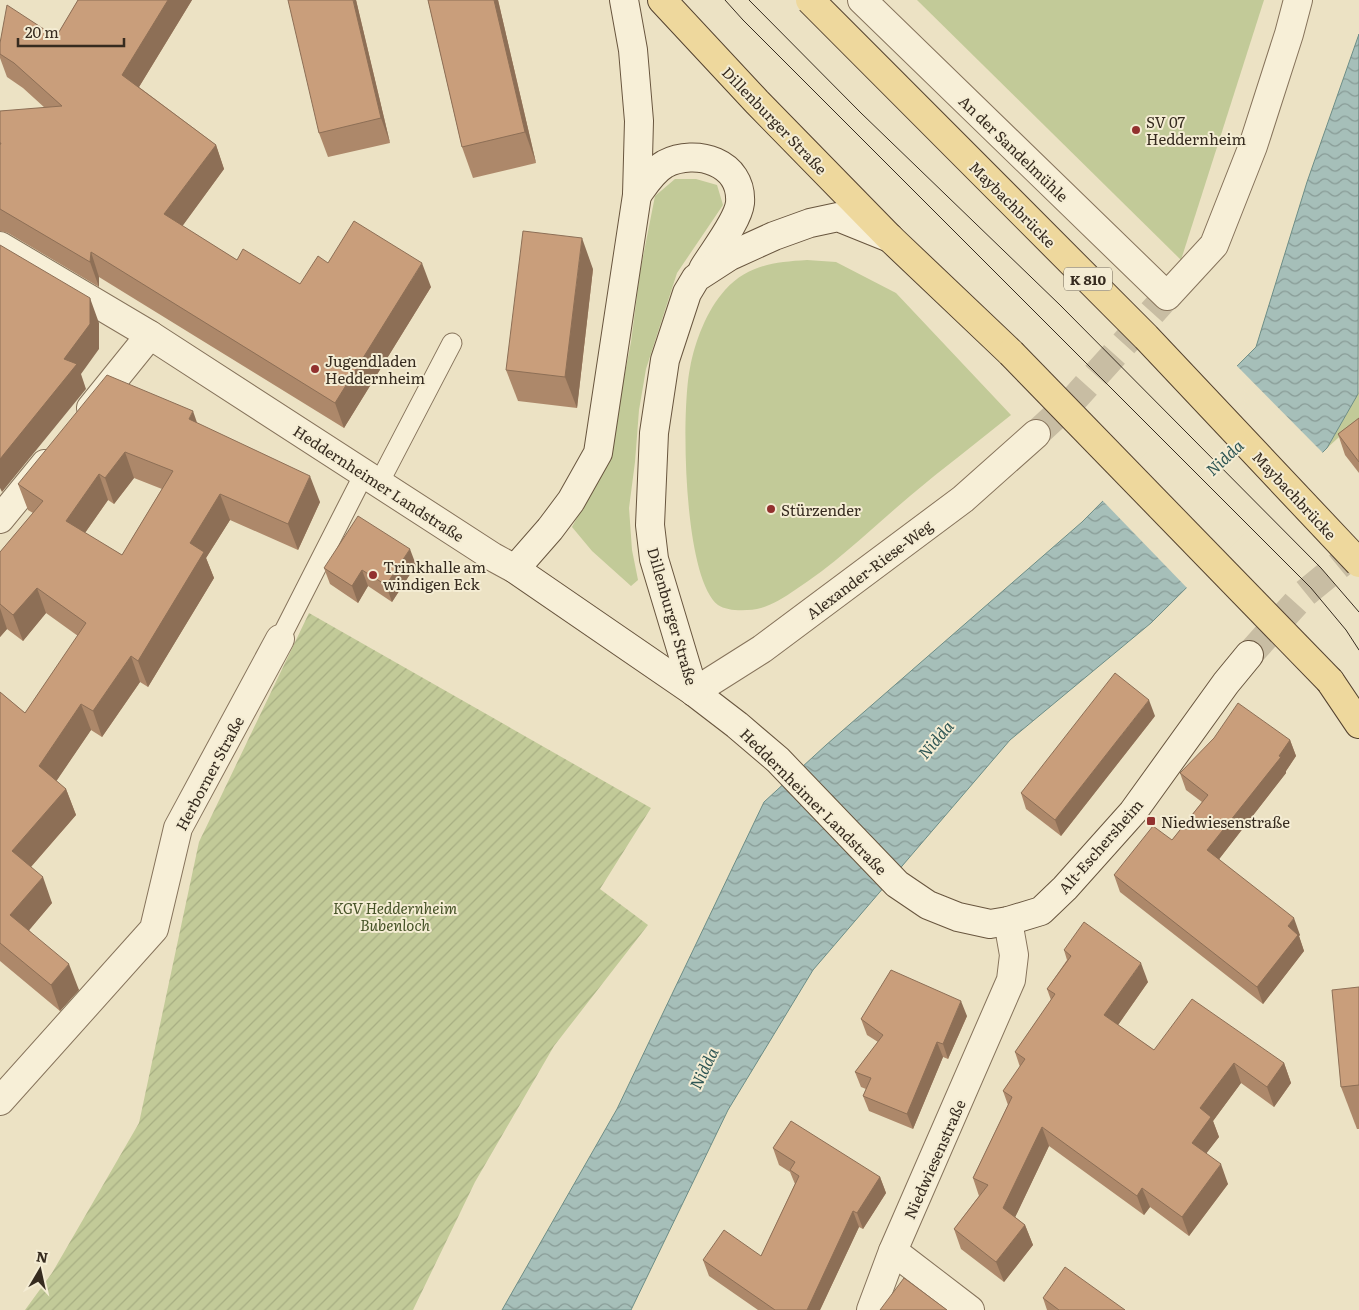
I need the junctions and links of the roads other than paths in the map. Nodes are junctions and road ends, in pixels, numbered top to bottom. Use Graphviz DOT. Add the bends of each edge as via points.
graph roads {
  1 [pos="624,0"];
  2 [pos="662,0"];
  3 [pos="810,0"];
  4 [pos="862,0"];
  5 [pos="1298,0"];
  6 [pos="637,195"];
  7 [pos="890,238"];
  8 [pos="0,246"];
  9 [pos="696,278"];
  10 [pos="150,335"];
  11 [pos="452,343"];
  12 [pos="1036,434"];
  13 [pos="371,478"];
  14 [pos="0,519"];
  15 [pos="1359,563"];
  16 [pos="515,568"];
  17 [pos="280,639"];
  18 [pos="1249,655"];
  19 [pos="694,692"];
  20 [pos="1359,724"];
  21 [pos="897,884"];
  22 [pos="1008,921"];
  23 [pos="0,1100"];
  24 [pos="893,1251"];
  25 [pos="871,1310"];
  26 [pos="970,1310"];
  1 -- 6 [label="street" via="633,50 639,121"];
  2 -- 7 [label="main road, Dillenburger Straße" via="756,102"];
  3 -- 15 [label="main road, Maybachbrücke / K 810, bridge" via="1146,337"];
  4 -- 5 [label="street, An der Sandelmühle" via="1167,296 1214,245 1253,146"];
  6 -- 9 [label="street" via="651,176 665,165 690,157 715,161 732,175 739,190 740,203 735,222"];
  6 -- 16 [label="street" via="598,454 571,501"];
  7 -- 9 [label="street, Dillenburger Straße" via="838,217 774,236 730,256"];
  7 -- 20 [label="main road, Dillenburger Straße, bridge" via="1011,353 1330,682"];
  8 -- 10 [label="street, Heddernheimer Landstraße"];
  9 -- 19 [label="street, Dillenburger Straße" via="686,293 665,360 654,433 650,525 654,560"];
  10 -- 13 [label="street, Heddernheimer Landstraße"];
  10 -- 14 [label="street"];
  11 -- 13 [label="lane, Herborner Straße"];
  12 -- 19 [label="street, Alexander-Riese-Weg" via="964,499 762,649"];
  13 -- 16 [label="street, Heddernheimer Landstraße"];
  13 -- 17 [label="lane, Herborner Straße"];
  16 -- 19 [label="street, Heddernheimer Landstraße"];
  17 -- 23 [label="street, Herborner Straße" via="178,828 154,929"];
  18 -- 22 [label="street, Alt-Eschersheim" via="1132,812 1086,865 1041,910"];
  19 -- 21 [label="street, Heddernheimer Landstraße" via="778,760"];
  21 -- 22 [label="street, Alt-Eschersheim" via="928,904 958,916 990,924"];
  22 -- 24 [label="street, Niedwiesenstraße" via="1014,955 1010,980"];
  24 -- 25 [label="street, Niedwiesenstraße"];
  24 -- 26 [label="street"];
}
